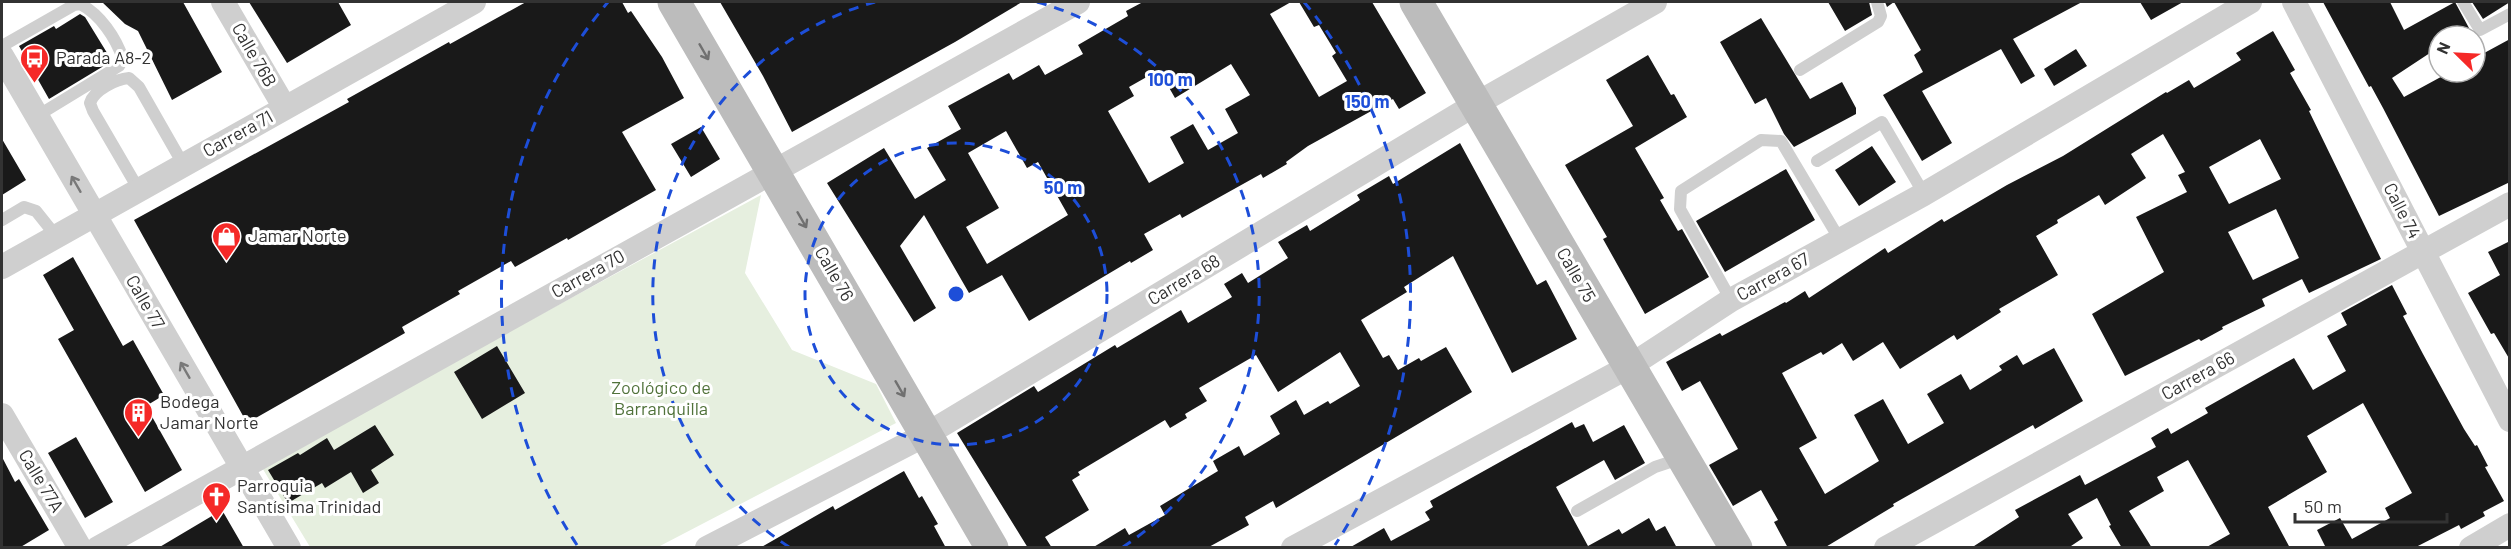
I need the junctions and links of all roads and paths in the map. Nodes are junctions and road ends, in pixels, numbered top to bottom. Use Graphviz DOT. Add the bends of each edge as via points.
graph roads {
  1 [pos="223,2"];
  2 [pos="474,2"];
  3 [pos="674,2"];
  4 [pos="1078,2"];
  5 [pos="1416,2"];
  6 [pos="1655,2"];
  7 [pos="1877,2"];
  8 [pos="2250,2"];
  9 [pos="2294,2"];
  10 [pos="2463,2"];
  11 [pos="448,8"];
  12 [pos="2510,14"];
  13 [pos="2,46"];
  14 [pos="2,56"];
  15 [pos="1800,70"];
  16 [pos="1476,104"];
  17 [pos="285,108"];
  18 [pos="37,116"];
  19 [pos="1817,161"];
  20 [pos="183,164"];
  21 [pos="774,171"];
  22 [pos="139,190"];
  23 [pos="1924,194"];
  24 [pos="2510,204"];
  25 [pos="94,215"];
  26 [pos="2,220"];
  27 [pos="56,236"];
  28 [pos="1840,240"];
  29 [pos="2423,252"];
  30 [pos="2,267"];
  31 [pos="1731,300"];
  32 [pos="1629,366"];
  33 [pos="2,415"];
  34 [pos="2510,420"];
  35 [pos="927,434"];
  36 [pos="1683,458"];
  37 [pos="242,467"];
  38 [pos="1577,511"];
  39 [pos="2510,525"];
  40 [pos="80,548"];
  41 [pos="98,548"];
  42 [pos="290,548"];
  43 [pos="707,548"];
  44 [pos="992,548"];
  45 [pos="1293,548"];
  46 [pos="1736,548"];
  47 [pos="1886,548"];
  48 [pos="2471,548"];
  1 -- 17 [label="street, Calle 76B"];
  2 -- 11 [label="street, Carrera 71"];
  3 -- 21 [label="street, Calle 76, one-way"];
  4 -- 21 [label="street, Carrera 70"];
  5 -- 16 [label="street, Calle 75"];
  6 -- 16 [label="street, Carrera 68"];
  7 -- 15 [label="lane" via="1881,10 1878,22"];
  8 -- 23 [label="street, Carrera 67"];
  9 -- 29 [label="street, Calle 74"];
  10 -- 12 [label="lane" via="2480,30"];
  11 -- 17 [label="street, Carrera 71"];
  13 -- 18 [label="lane" via="80,4 96,15 119,49 123,59 119,66"];
  14 -- 18 [label="street, Calle 77"];
  16 -- 32 [label="street, Calle 75"];
  16 -- 35 [label="street, Carrera 68"];
  17 -- 20 [label="street, Carrera 71"];
  25 -- 18 [label="street, Calle 77, one-way"];
  19 -- 23 [label="lane" via="1882,122"];
  20 -- 22 [label="street, Carrera 71"];
  20 -- 22 [label="lane" via="140,87 129,78 114,82 93,95 90,103"];
  21 -- 35 [label="street, Calle 76, one-way"];
  21 -- 37 [label="street, Carrera 70"];
  22 -- 25 [label="street, Carrera 71"];
  23 -- 28 [label="street, Carrera 67"];
  24 -- 29 [label="street, Carrera 66"];
  25 -- 27 [label="street, Carrera 71"];
  37 -- 25 [label="street, Calle 77, one-way"];
  26 -- 27 [label="lane" via="24,207 36,211"];
  27 -- 30 [label="street, Carrera 71"];
  28 -- 31 [label="street, Carrera 67"];
  28 -- 31 [label="lane" via="1781,141 1761,140 1681,191 1680,209"];
  29 -- 34 [label="street, Calle 74"];
  29 -- 47 [label="street, Carrera 66"];
  31 -- 32 [label="street, Carrera 67"];
  32 -- 36 [label="street, Calle 75"];
  32 -- 45 [label="street, Carrera 67"];
  33 -- 40 [label="street, Calle 77A"];
  35 -- 43 [label="street, Carrera 68"];
  35 -- 44 [label="street, Calle 76"];
  36 -- 38 [label="lane" via="1655,467"];
  36 -- 46 [label="street, Calle 75"];
  37 -- 41 [label="street, Carrera 70"];
  37 -- 42 [label="street, Calle 77"];
  39 -- 48 [label="street"];
}
